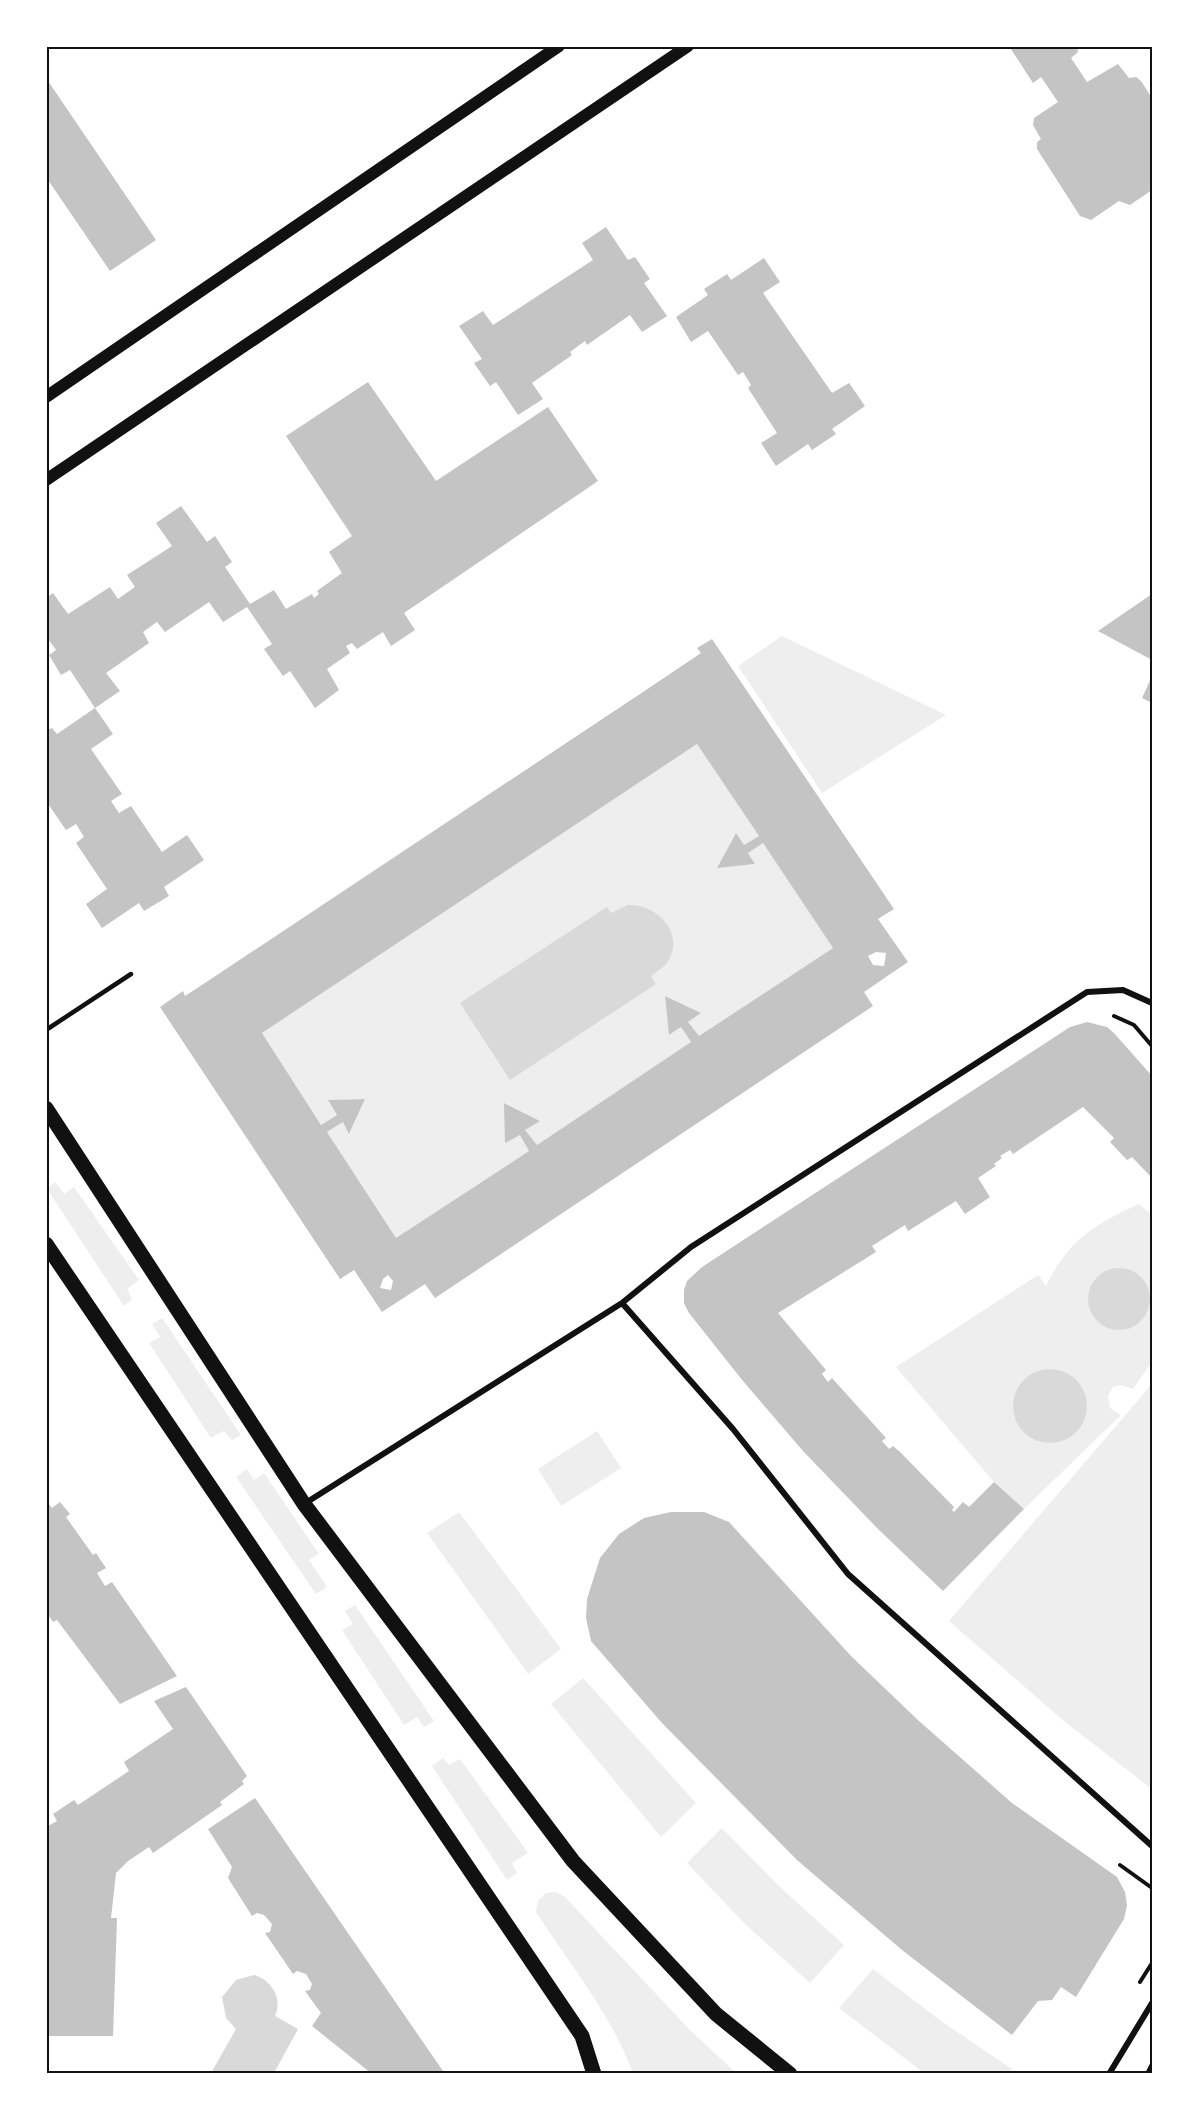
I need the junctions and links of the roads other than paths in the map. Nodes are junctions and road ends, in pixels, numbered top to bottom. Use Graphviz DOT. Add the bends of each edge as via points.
graph roads {
  1 [pos="559,46"];
  2 [pos="688,46"];
  3 [pos="46,397"];
  4 [pos="46,480"];
  5 [pos="131,974"];
  6 [pos="1152,1003"];
  7 [pos="46,1030"];
  8 [pos="46,1108"];
  9 [pos="46,1244"];
  10 [pos="621,1303"];
  11 [pos="303,1504"];
  12 [pos="1152,1846"];
  13 [pos="1152,2003"];
  14 [pos="594,2073"];
  15 [pos="790,2073"];
  16 [pos="1109,2073"];
  1 -- 3 [label="main road"];
  2 -- 4 [label="main road"];
  5 -- 7 [label="lane"];
  6 -- 10 [label="street" via="1123,990 1087,992 691,1247"];
  8 -- 11 [label="main road"];
  9 -- 14 [label="main road" via="582,2036"];
  10 -- 11 [label="street"];
  10 -- 12 [label="street" via="733,1430 848,1574"];
  11 -- 15 [label="main road" via="573,1861 716,2014"];
  13 -- 16 [label="street"];
}
